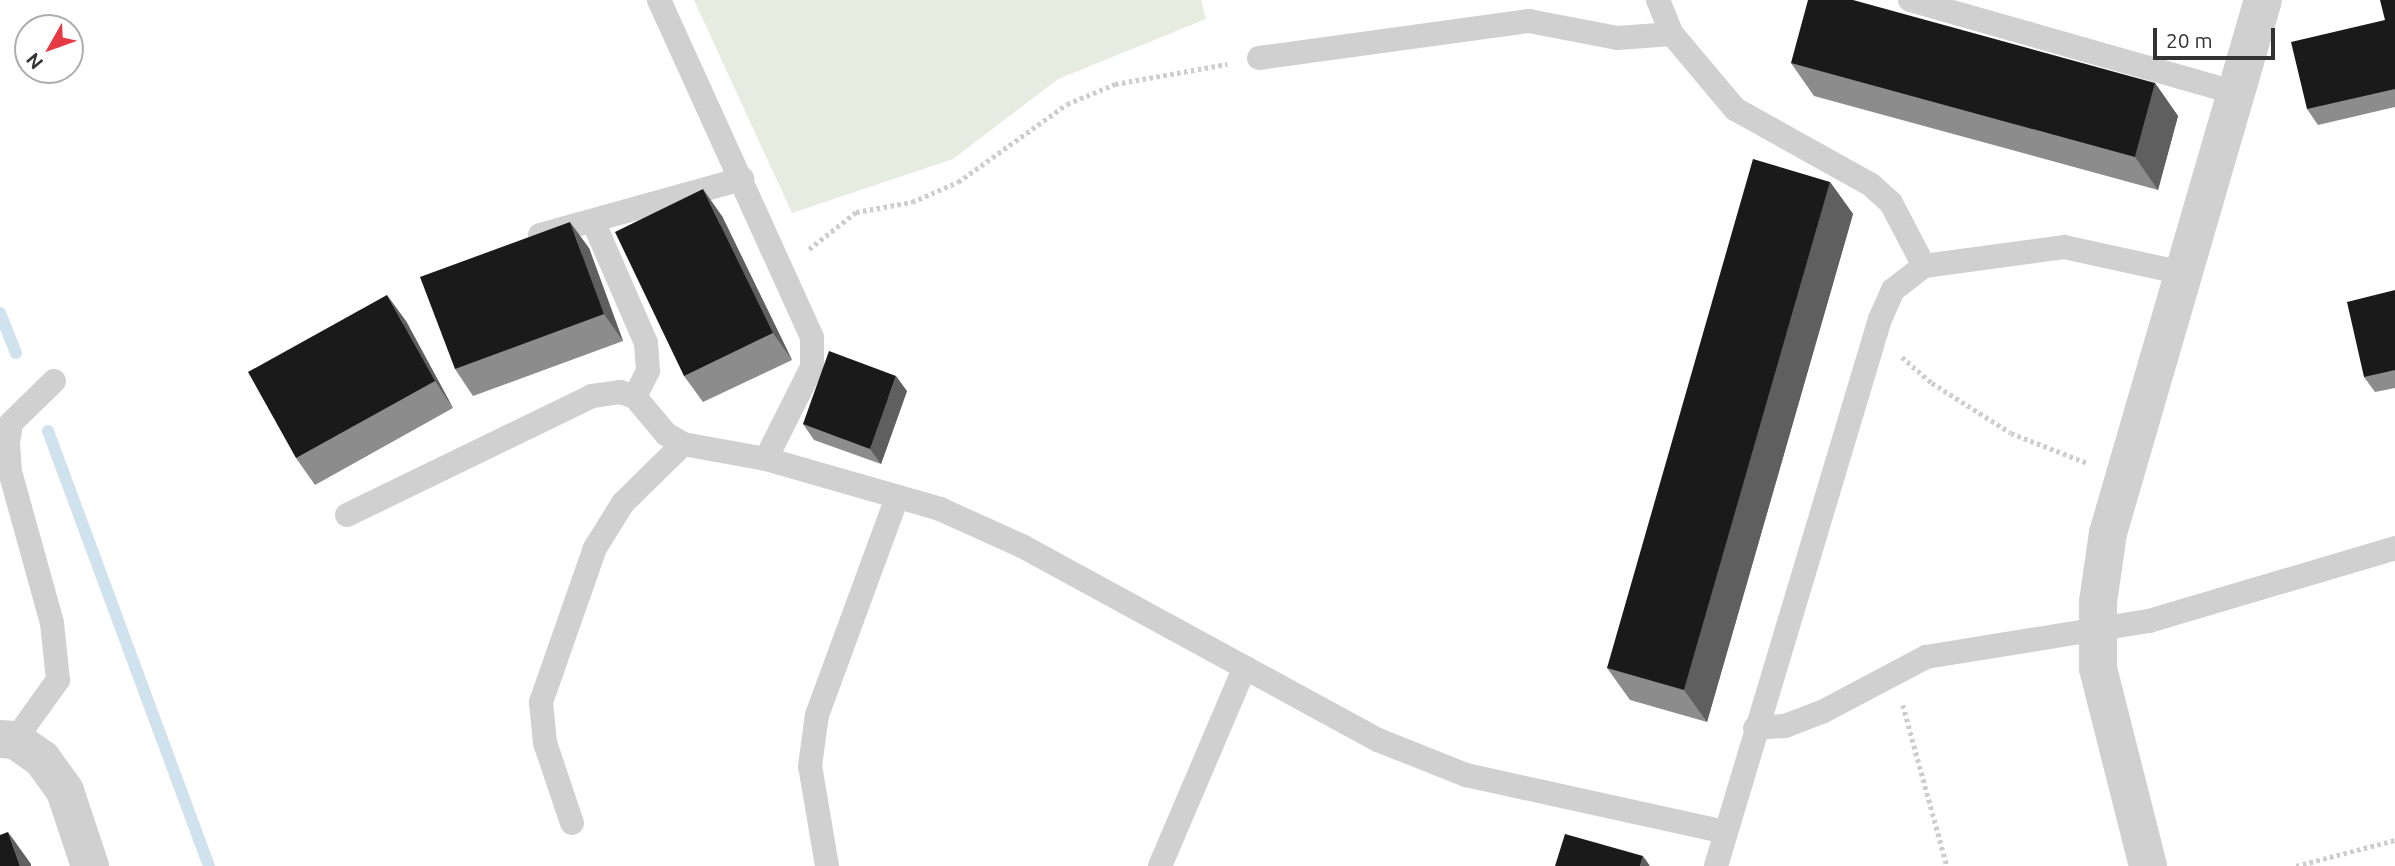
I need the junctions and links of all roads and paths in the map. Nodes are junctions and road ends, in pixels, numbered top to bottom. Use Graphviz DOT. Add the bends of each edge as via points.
graph roads {
  1 [pos="659,0"];
  2 [pos="1658,0"];
  3 [pos="1910,0"];
  4 [pos="2263,0"];
  5 [pos="1672,34"];
  6 [pos="1259,58"];
  7 [pos="2236,93"];
  8 [pos="742,179"];
  9 [pos="593,220"];
  10 [pos="520,241"];
  11 [pos="1924,266"];
  12 [pos="785,273"];
  13 [pos="2183,273"];
  14 [pos="1875,334"];
  15 [pos="54,381"];
  16 [pos="635,397"];
  17 [pos="683,444"];
  18 [pos="766,459"];
  19 [pos="2124,478"];
  20 [pos="897,497"];
  21 [pos="347,515"];
  22 [pos="2395,548"];
  23 [pos="2096,633"];
  24 [pos="1245,667"];
  25 [pos="1893,671"];
  26 [pos="1755,728"];
  27 [pos="8,739"];
  28 [pos="572,823"];
  29 [pos="1725,832"];
  30 [pos="2395,840"];
  31 [pos="90,866"];
  32 [pos="827,866"];
  33 [pos="1160,866"];
  34 [pos="1716,866"];
  35 [pos="1947,866"];
  36 [pos="2148,866"];
  37 [pos="2296,866"];
  1 -- 8 [label="lane"];
  2 -- 5 [label="lane"];
  3 -- 7 [label="lane"];
  4 -- 7 [label="street"];
  5 -- 6 [label="lane" via="1617,38 1528,21"];
  5 -- 11 [label="lane" via="1735,109 1870,184 1891,203"];
  6 -- 12 [label="path" via="1115,84 1067,104 958,182 912,202 856,212 827,230"];
  7 -- 13 [label="street"];
  8 -- 9 [label="lane"];
  8 -- 12 [label="lane"];
  9 -- 10 [label="lane"];
  9 -- 16 [label="lane" via="646,343 648,370"];
  11 -- 13 [label="lane" via="2064,247"];
  11 -- 14 [label="lane" via="1893,290"];
  12 -- 18 [label="lane" via="812,338 812,367"];
  13 -- 19 [label="street"];
  14 -- 19 [label="path" via="1932,383 2011,433"];
  14 -- 26 [label="lane"];
  15 -- 27 [label="lane" via="11,423 8,443 10,472 52,622 58,680"];
  16 -- 17 [label="lane" via="666,435"];
  16 -- 21 [label="lane" via="620,392 592,396"];
  17 -- 18 [label="lane"];
  17 -- 28 [label="lane" via="623,503 595,548 541,702 545,743"];
  18 -- 20 [label="lane"];
  19 -- 23 [label="street" via="2108,533"];
  20 -- 24 [label="lane" via="940,509 1021,546"];
  20 -- 32 [label="lane" via="817,715 810,766"];
  22 -- 23 [label="lane"];
  23 -- 25 [label="lane" via="1926,657"];
  23 -- 36 [label="street" via="2098,668"];
  24 -- 29 [label="lane" via="1378,740 1466,775"];
  24 -- 33 [label="lane"];
  25 -- 26 [label="lane" via="1822,712 1785,726"];
  25 -- 35 [label="path"];
  26 -- 29 [label="lane"];
  27 -- 31 [label="street" via="42,759 65,791"];
  29 -- 34 [label="lane"];
  30 -- 37 [label="path"];
}
